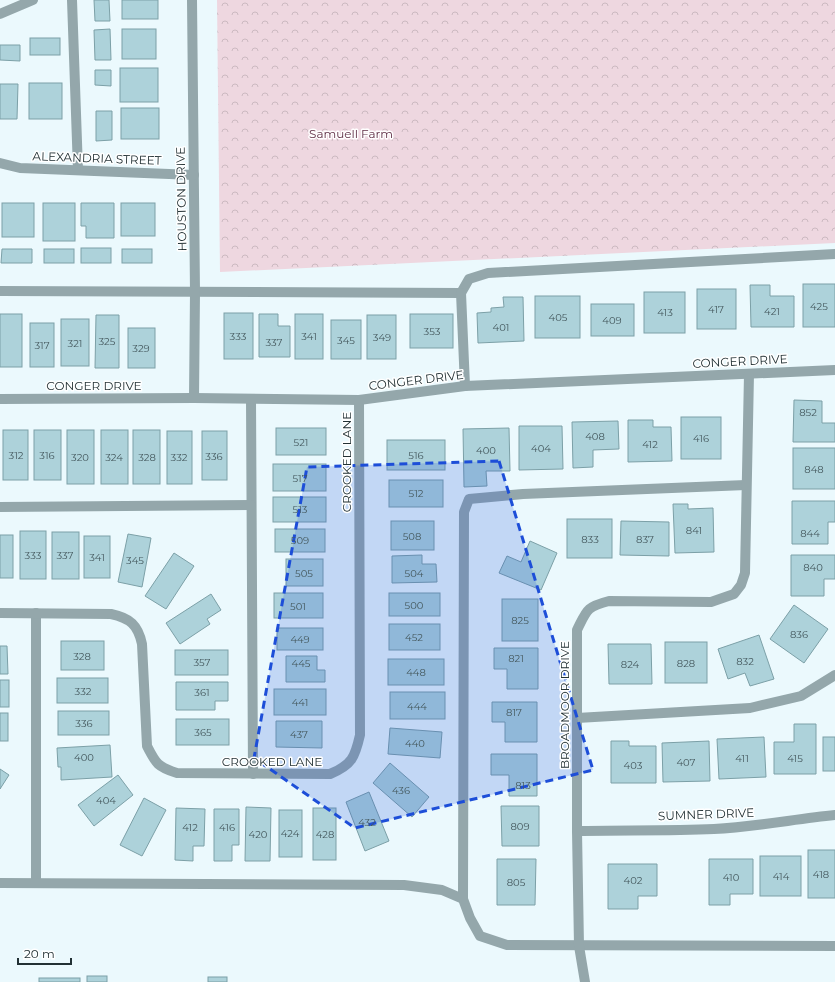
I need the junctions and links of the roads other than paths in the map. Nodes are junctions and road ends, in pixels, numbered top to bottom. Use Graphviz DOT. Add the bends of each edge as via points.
graph roads {
  1 [pos="33,0"];
  2 [pos="72,0"];
  3 [pos="192,0"];
  4 [pos="0,14"];
  5 [pos="0,163"];
  6 [pos="78,170"];
  7 [pos="194,175"];
  8 [pos="835,254"];
  9 [pos="0,292"];
  10 [pos="195,292"];
  11 [pos="461,293"];
  12 [pos="835,370"];
  13 [pos="749,374"];
  14 [pos="465,386"];
  15 [pos="194,398"];
  16 [pos="0,399"];
  17 [pos="251,399"];
  18 [pos="359,400"];
  19 [pos="746,485"];
  20 [pos="251,505"];
  21 [pos="0,506"];
  22 [pos="0,613"];
  23 [pos="36,613"];
  24 [pos="835,676"];
  25 [pos="577,718"];
  26 [pos="253,774"];
  27 [pos="835,815"];
  28 [pos="577,831"];
  29 [pos="0,883"];
  30 [pos="36,883"];
  31 [pos="463,899"];
  32 [pos="579,946"];
  33 [pos="835,946"];
  34 [pos="586,982"];
  1 -- 4 [label="street"];
  2 -- 6 [label="street"];
  3 -- 7 [label="street, HOUSTON DRIVE"];
  5 -- 6 [label="street, ALEXANDRIA STREET" via="20,168"];
  6 -- 7 [label="street, ALEXANDRIA STREET"];
  7 -- 10 [label="street, HOUSTON DRIVE"];
  8 -- 11 [label="street" via="488,273 469,280"];
  9 -- 10 [label="street"];
  10 -- 11 [label="street"];
  10 -- 15 [label="street, HOUSTON DRIVE"];
  11 -- 14 [label="street"];
  12 -- 13 [label="street, CONGER DRIVE"];
  13 -- 14 [label="street, CONGER DRIVE"];
  13 -- 19 [label="street, BROADMOOR DRIVE"];
  14 -- 18 [label="street, CONGER DRIVE"];
  15 -- 16 [label="street, CONGER DRIVE"];
  15 -- 17 [label="street, CONGER DRIVE"];
  17 -- 18 [label="street, CONGER DRIVE"];
  17 -- 20 [label="street"];
  18 -- 26 [label="street, CROOKED LANE" via="360,735 355,754 349,764 330,774"];
  19 -- 25 [label="street, BROADMOOR DRIVE" via="745,573 741,585 734,594 711,602 609,601 587,610 577,630"];
  19 -- 31 [label="street" via="523,494 469,499 464,512"];
  20 -- 21 [label="street"];
  20 -- 26 [label="street"];
  22 -- 23 [label="street, CROOKED LANE"];
  23 -- 26 [label="street, CROOKED LANE" via="123,616 140,632 147,746 154,761 163,768 177,773"];
  23 -- 30 [label="street"];
  24 -- 25 [label="street" via="801,696 750,708"];
  25 -- 28 [label="street, BROADMOOR DRIVE"];
  27 -- 28 [label="street, SUMNER DRIVE" via="714,829"];
  28 -- 32 [label="street, BROADMOOR DRIVE"];
  29 -- 30 [label="street"];
  30 -- 31 [label="street" via="404,885 442,890"];
  31 -- 32 [label="street" via="480,936 507,945"];
  32 -- 33 [label="street"];
  32 -- 34 [label="street, BROADMOOR DRIVE"];
}
